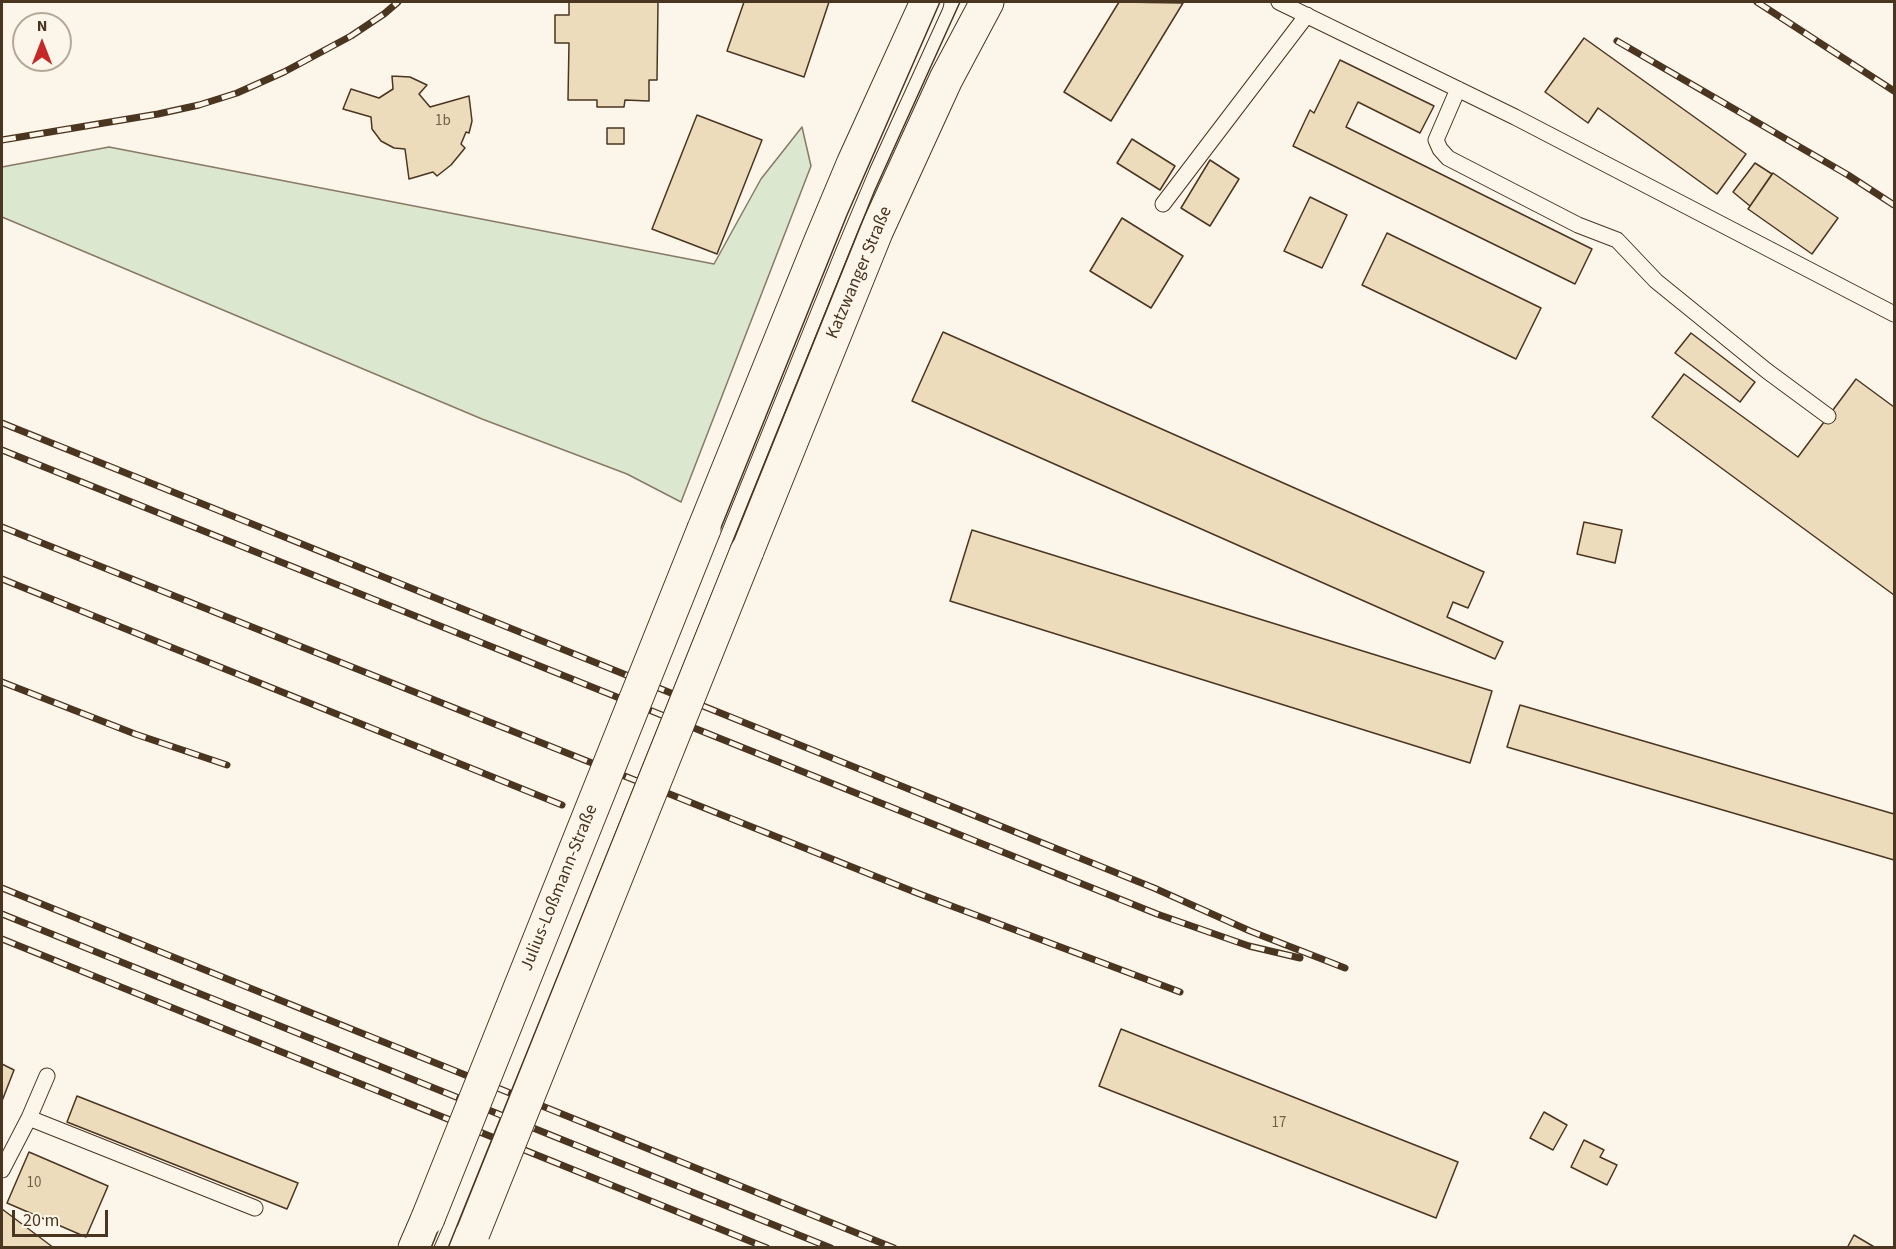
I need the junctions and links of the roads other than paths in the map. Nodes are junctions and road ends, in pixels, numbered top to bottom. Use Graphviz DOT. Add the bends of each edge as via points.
graph roads {
  1 [pos="927,2"];
  2 [pos="987,2"];
  3 [pos="1279,2"];
  4 [pos="1307,15"];
  5 [pos="1458,89"];
  6 [pos="1163,204"];
  7 [pos="1894,314"];
  8 [pos="1828,416"];
  9 [pos="47,1076"];
  10 [pos="29,1119"];
  11 [pos="2,1170"];
  12 [pos="255,1208"];
  13 [pos="470,1240"];
  14 [pos="415,1248"];
  1 -- 14 [label="main road, Julius-Loßmann-Straße, bridge" via="850,172"];
  2 -- 13 [label="main road, Katzwanger Straße, bridge" via="946,79 876,232"];
  3 -- 4 [label="lane"];
  4 -- 5 [label="lane"];
  4 -- 6 [label="lane"];
  5 -- 7 [label="lane"];
  5 -- 8 [label="lane" via="1436,140 1448,158 1578,225 1617,240 1656,281"];
  9 -- 10 [label="lane"];
  10 -- 11 [label="lane"];
  10 -- 12 [label="lane"];
}
